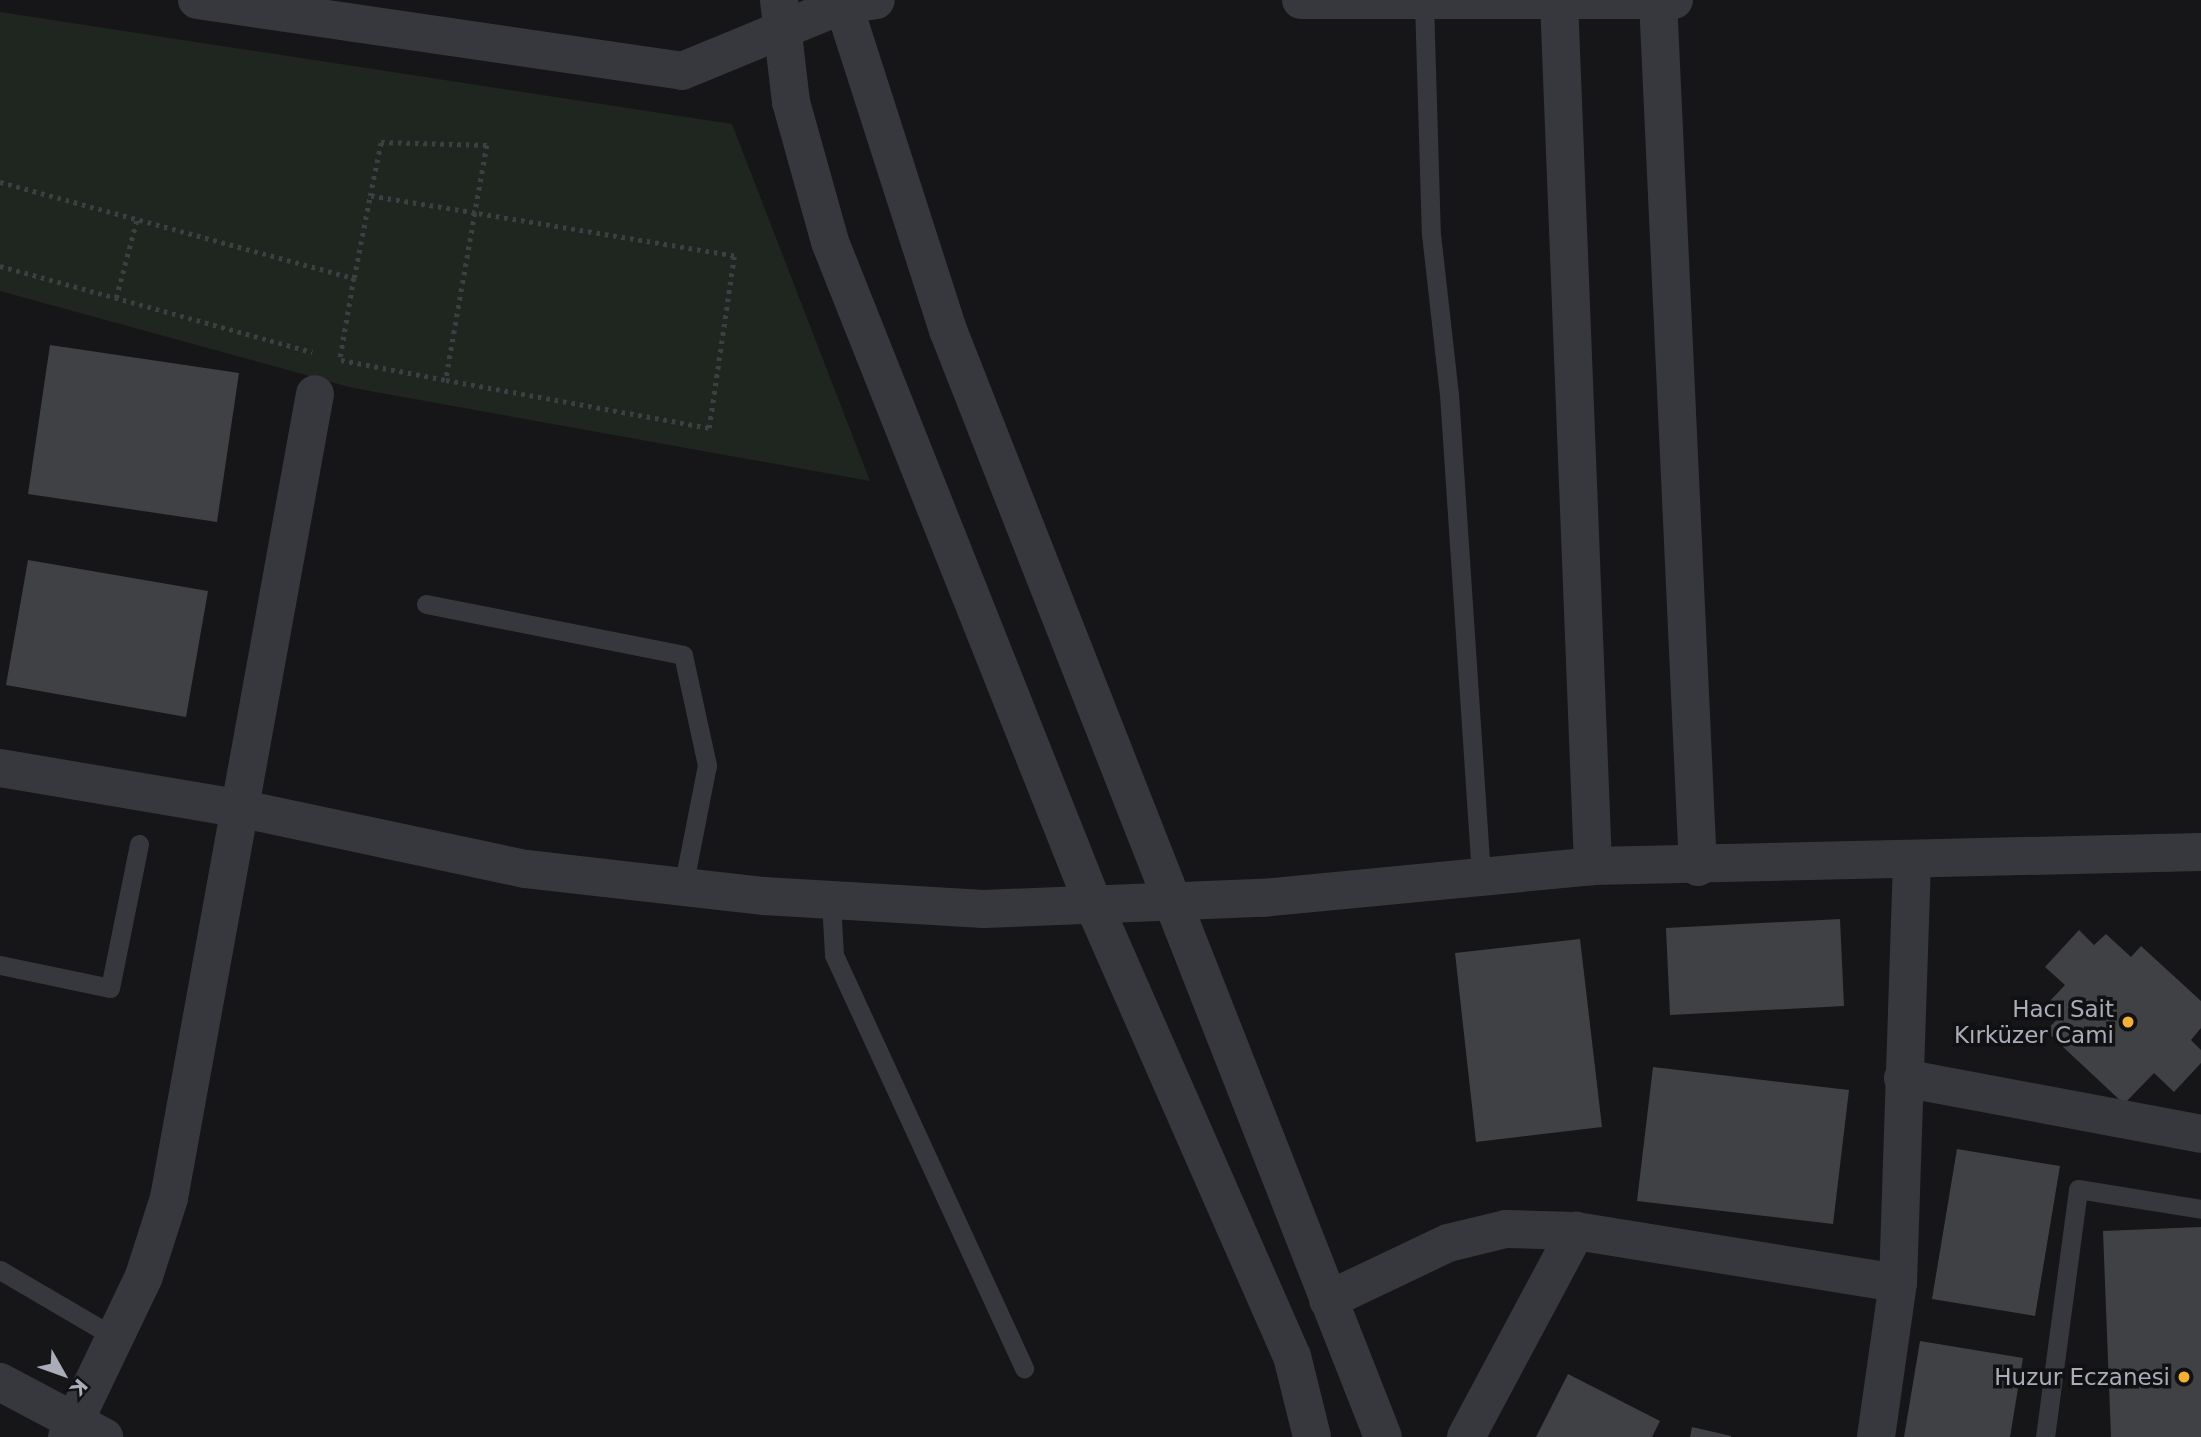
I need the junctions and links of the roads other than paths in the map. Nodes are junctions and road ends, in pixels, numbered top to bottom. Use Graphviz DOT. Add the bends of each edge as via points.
graph roads {
  1 [pos="197,0"];
  2 [pos="1301,0"];
  3 [pos="1658,0"];
  4 [pos="1674,0"];
  5 [pos="853,2"];
  6 [pos="1424,2"];
  7 [pos="1559,2"];
  8 [pos="781,15"];
  9 [pos="315,394"];
  10 [pos="426,604"];
  11 [pos="0,768"];
  12 [pos="243,809"];
  13 [pos="139,844"];
  14 [pos="2201,852"];
  15 [pos="1912,861"];
  16 [pos="1592,866"];
  17 [pos="1698,867"];
  18 [pos="1481,877"];
  19 [pos="683,887"];
  20 [pos="831,901"];
  21 [pos="1092,901"];
  22 [pos="1168,902"];
  23 [pos="0,965"];
  24 [pos="1903,1078"];
  25 [pos="2201,1133"];
  26 [pos="2201,1209"];
  27 [pos="1576,1231"];
  28 [pos="0,1270"];
  29 [pos="1898,1283"];
  30 [pos="1328,1300"];
  31 [pos="1278,1323"];
  32 [pos="116,1338"];
  33 [pos="1024,1368"];
  34 [pos="0,1382"];
  35 [pos="83,1432"];
  36 [pos="1312,1437"];
  37 [pos="1384,1437"];
  38 [pos="1466,1437"];
  39 [pos="1876,1437"];
  40 [pos="2045,1437"];
  1 -- 8 [label="street" via="682,71"];
  2 -- 6 [label="street"];
  3 -- 4 [label="street"];
  3 -- 7 [label="street"];
  3 -- 17 [label="street"];
  5 -- 8 [label="street"];
  5 -- 22 [label="street" via="948,330"];
  6 -- 7 [label="street"];
  6 -- 18 [label="lane" via="1431,234 1449,394"];
  7 -- 16 [label="street"];
  8 -- 21 [label="street" via="792,102 830,242"];
  9 -- 12 [label="street"];
  10 -- 19 [label="lane" via="683,655 707,765"];
  11 -- 12 [label="street"];
  12 -- 19 [label="street" via="526,869"];
  12 -- 32 [label="street" via="169,1198"];
  13 -- 23 [label="lane" via="110,988"];
  14 -- 15 [label="street"];
  15 -- 17 [label="street"];
  15 -- 24 [label="street"];
  16 -- 17 [label="street"];
  16 -- 18 [label="street"];
  18 -- 22 [label="street"];
  19 -- 20 [label="street"];
  20 -- 21 [label="street" via="984,909"];
  20 -- 33 [label="lane" via="834,954"];
  21 -- 22 [label="street"];
  21 -- 31 [label="street"];
  22 -- 30 [label="street"];
  24 -- 25 [label="street"];
  24 -- 29 [label="street"];
  26 -- 40 [label="lane" via="2078,1189"];
  27 -- 29 [label="street"];
  27 -- 30 [label="street" via="1506,1229 1448,1243"];
  27 -- 38 [label="street"];
  28 -- 32 [label="lane"];
  29 -- 39 [label="street"];
  30 -- 31 [label="street"];
  30 -- 37 [label="street"];
  31 -- 36 [label="street"];
  32 -- 35 [label="street"];
  34 -- 35 [label="street"];
}
